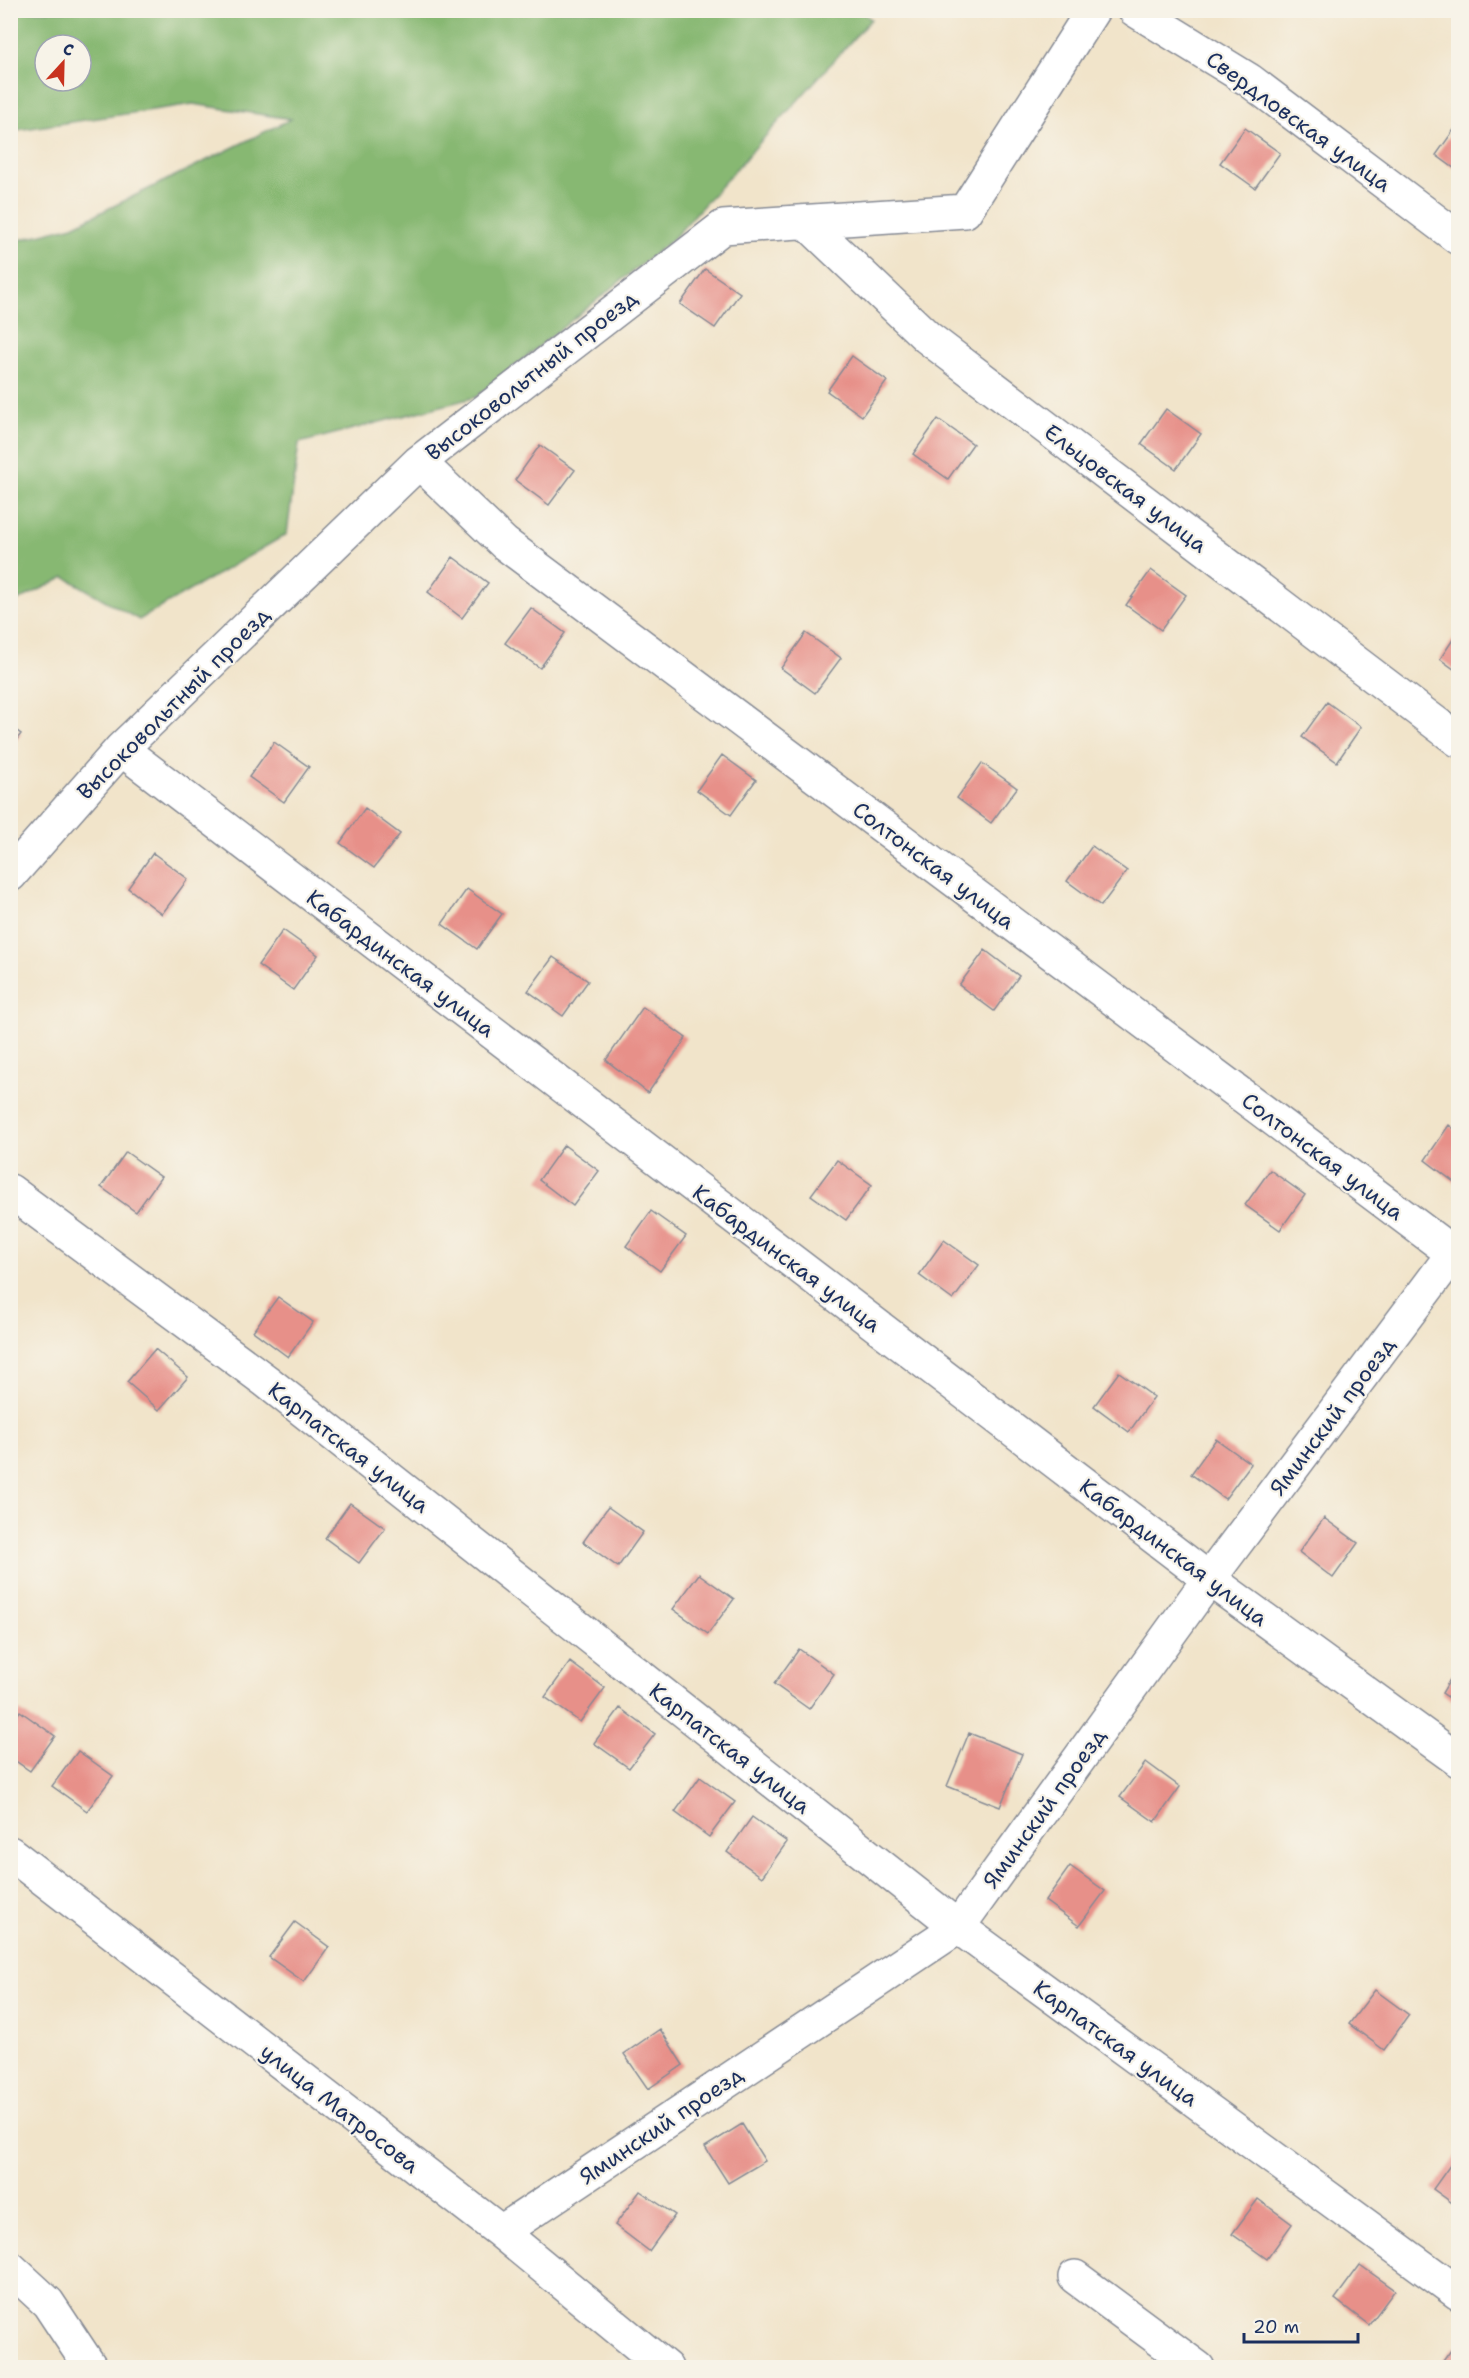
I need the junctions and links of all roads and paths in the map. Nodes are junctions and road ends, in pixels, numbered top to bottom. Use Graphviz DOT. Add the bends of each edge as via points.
graph roads {
  1 [pos="1093,10"];
  2 [pos="1135,10"];
  3 [pos="806,222"];
  4 [pos="1458,238"];
  5 [pos="419,462"];
  6 [pos="1458,740"];
  7 [pos="121,749"];
  8 [pos="10,875"];
  9 [pos="10,1191"];
  10 [pos="1457,1252"];
  11 [pos="1209,1580"];
  12 [pos="1458,1760"];
  13 [pos="10,1853"];
  14 [pos="958,1927"];
  15 [pos="501,2232"];
  16 [pos="10,2256"];
  17 [pos="10,2268"];
  18 [pos="1075,2277"];
  19 [pos="1458,2294"];
  20 [pos="48,2303"];
  21 [pos="91,2367"];
  22 [pos="666,2367"];
  23 [pos="1198,2367"];
  1 -- 3 [label="street, Высоковольтный проезд" via="965,211"];
  2 -- 4 [label="street, Свердловская улица" via="1249,80"];
  3 -- 5 [label="street, Высоковольтный проезд" via="723,227"];
  3 -- 6 [label="street, Ельцовская улица" via="927,337"];
  5 -- 7 [label="street, Высоковольтный проезд"];
  5 -- 10 [label="street, Солтонская улица" via="504,543"];
  7 -- 8 [label="street, Высоковольтный проезд"];
  7 -- 11 [label="street, Кабардинская улица"];
  9 -- 14 [label="street, Карпатская улица" via="266,1381"];
  10 -- 11 [label="street, Яминский проезд"];
  11 -- 12 [label="street, Кабардинская улица"];
  11 -- 14 [label="street, Яминский проезд"];
  13 -- 15 [label="street, улица Матросова"];
  14 -- 15 [label="street, Яминский проезд"];
  14 -- 19 [label="street, Карпатская улица"];
  15 -- 22 [label="street, улица Матросова"];
  16 -- 20 [label="street"];
  17 -- 20 [label="street"];
  18 -- 23 [label="street"];
  20 -- 21 [label="street"];
}
